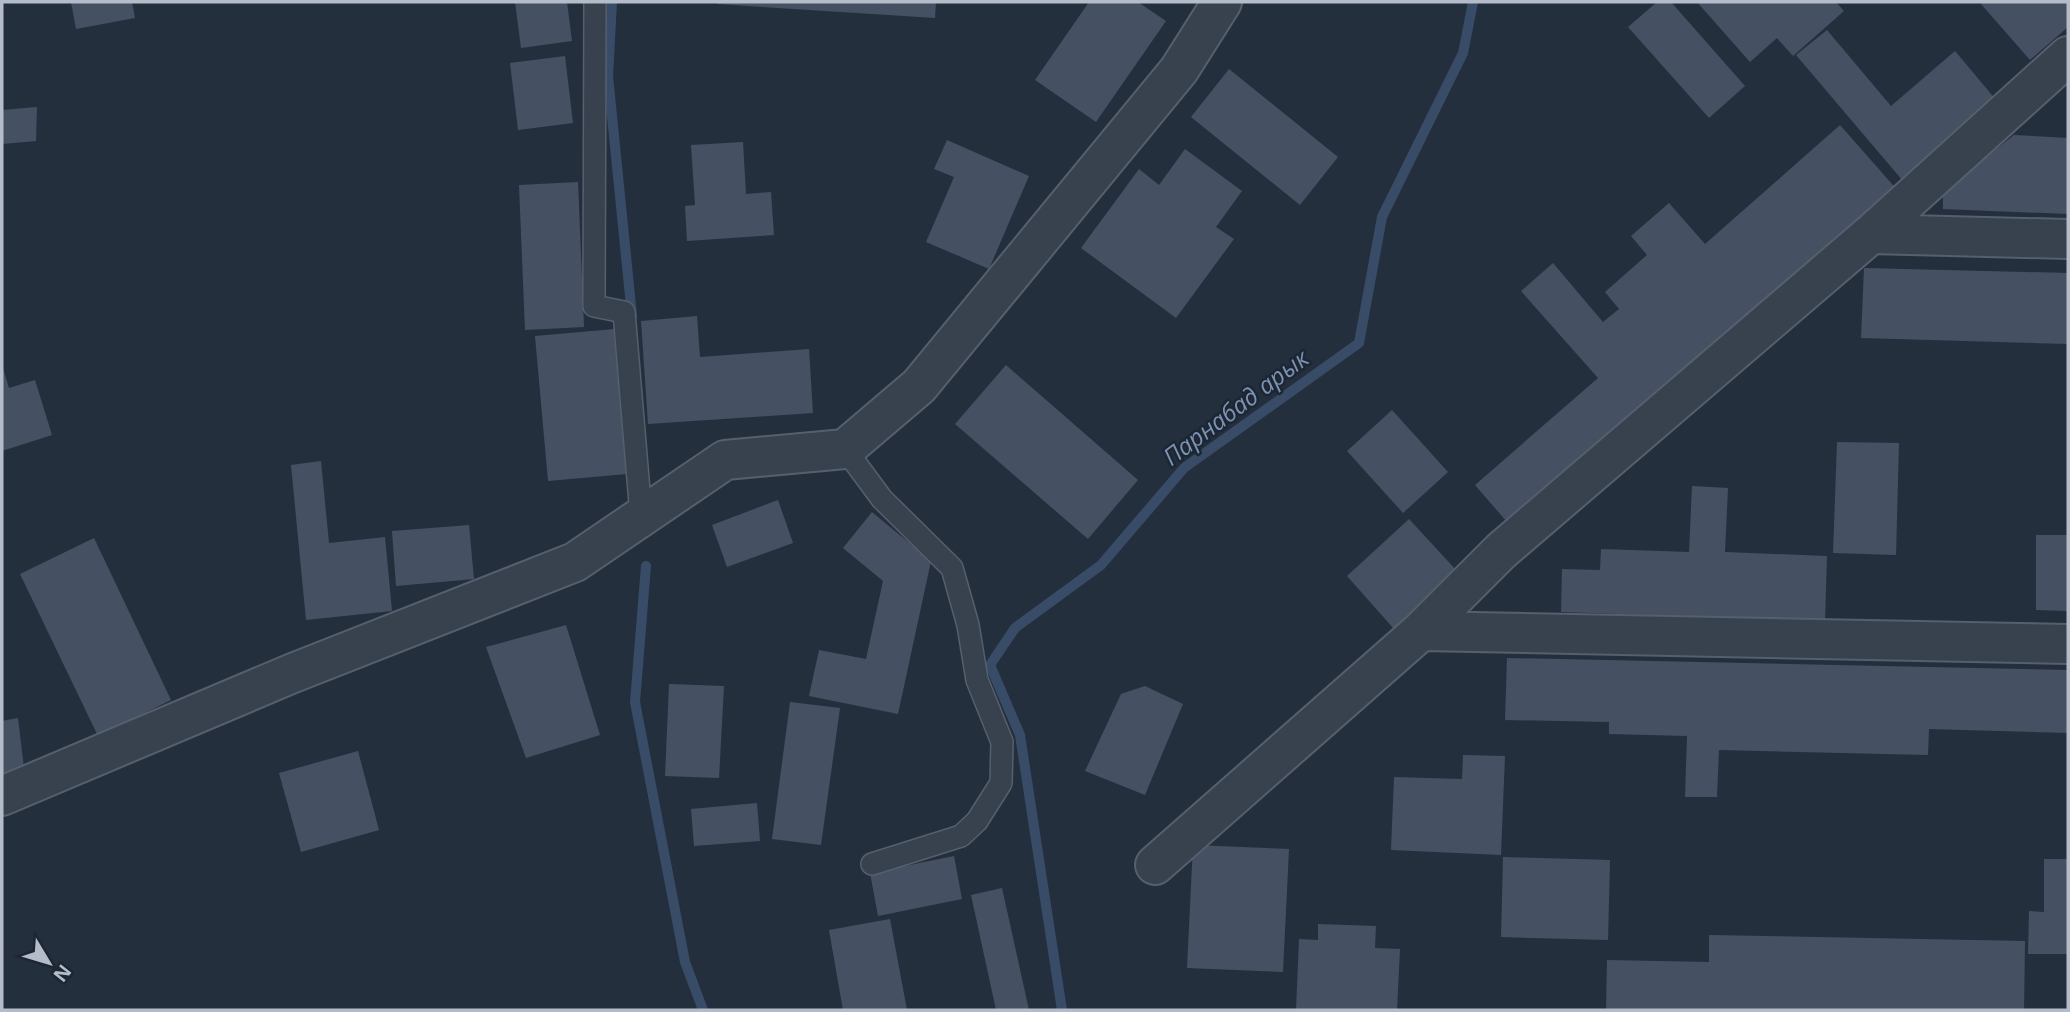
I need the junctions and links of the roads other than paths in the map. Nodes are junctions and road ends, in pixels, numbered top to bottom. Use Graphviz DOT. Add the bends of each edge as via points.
graph roads {
  1 [pos="595,2"];
  2 [pos="1222,2"];
  3 [pos="2068,56"];
  4 [pos="1871,234"];
  5 [pos="2068,239"];
  6 [pos="845,449"];
  7 [pos="641,515"];
  8 [pos="1421,631"];
  9 [pos="2068,644"];
  10 [pos="2,796"];
  11 [pos="872,864"];
  12 [pos="1155,865"];
  1 -- 7 [label="lane" via="594,306 624,312"];
  2 -- 6 [label="street" via="1179,70 919,386"];
  3 -- 4 [label="street"];
  4 -- 5 [label="street"];
  4 -- 8 [label="street" via="1501,551"];
  6 -- 7 [label="street" via="725,460"];
  6 -- 11 [label="lane" via="882,499 952,568 977,680 1002,742 1001,783 977,821 961,836"];
  7 -- 10 [label="street" via="575,562 293,673"];
  8 -- 9 [label="street"];
  8 -- 12 [label="street"];
}
